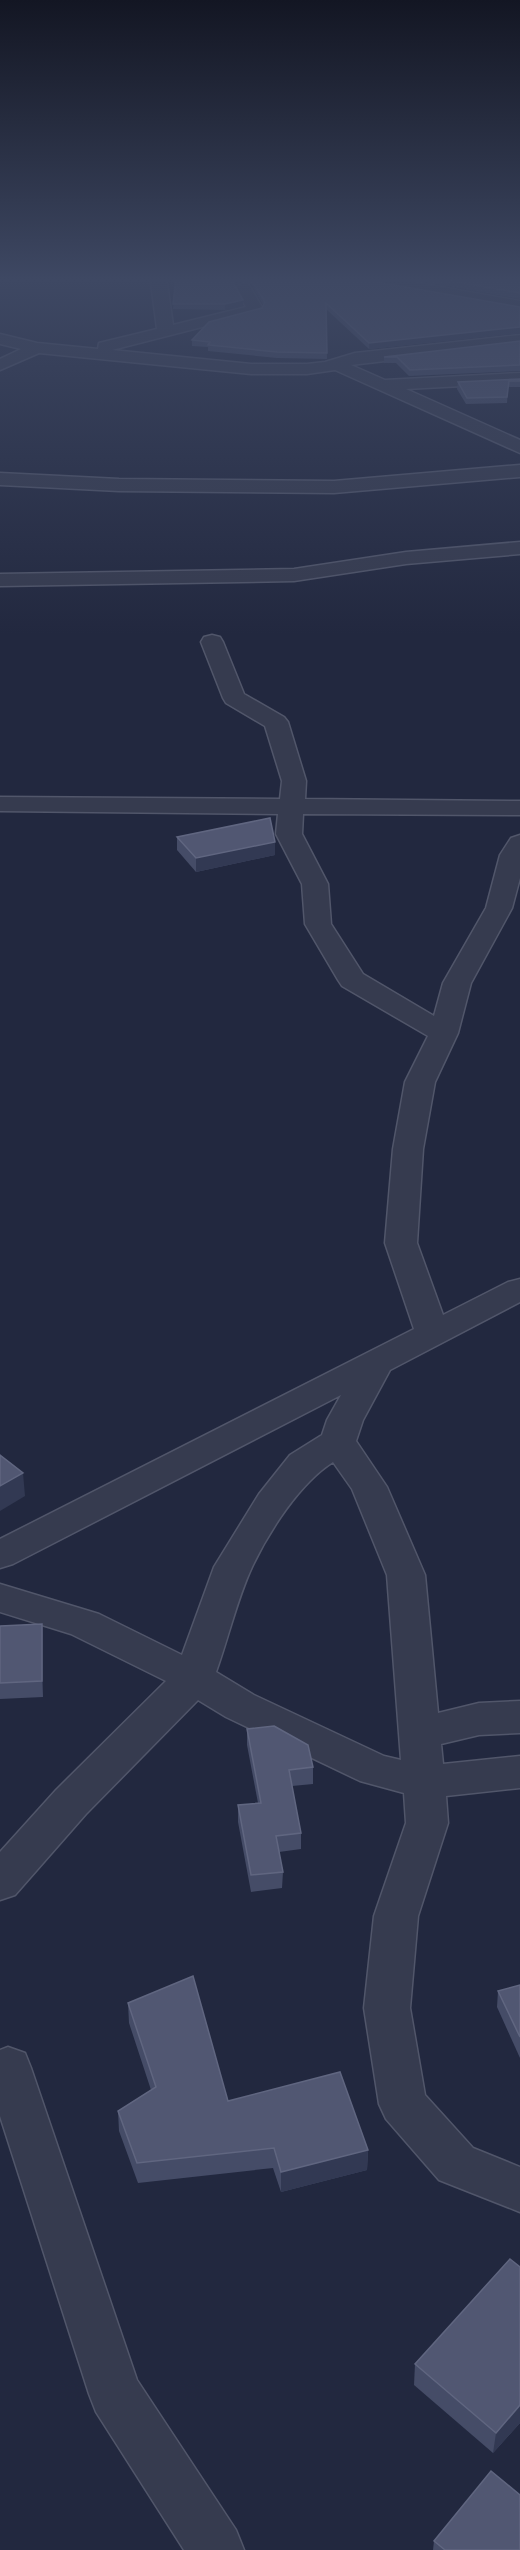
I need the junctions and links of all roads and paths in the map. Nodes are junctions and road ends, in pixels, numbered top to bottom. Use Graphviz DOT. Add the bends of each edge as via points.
graph roads {
  1 [pos="410,397"];
  2 [pos="520,447"];
  3 [pos="520,471"];
  4 [pos="0,479"];
  5 [pos="520,548"];
  6 [pos="0,580"];
  7 [pos="212,642"];
  8 [pos="0,804"];
  9 [pos="291,805"];
  10 [pos="520,808"];
  11 [pos="520,843"];
  12 [pos="444,1033"];
  13 [pos="520,1289"];
  14 [pos="433,1334"];
  15 [pos="376,1363"];
  16 [pos="338,1442"];
  17 [pos="0,1555"];
  18 [pos="0,1598"];
  19 [pos="194,1678"];
  20 [pos="520,1717"];
  21 [pos="420,1733"];
  22 [pos="520,1772"];
  23 [pos="424,1782"];
  24 [pos="0,1882"];
  25 [pos="8,2068"];
  26 [pos="520,2190"];
  27 [pos="216,2550"];
  1 -- 2 [label="street"];
  3 -- 4 [label="street" via="334,487 119,485"];
  5 -- 6 [label="street" via="406,558 294,575"];
  7 -- 9 [label="street" via="234,698 276,722 294,781"];
  8 -- 9 [label="street"];
  9 -- 10 [label="street"];
  9 -- 12 [label="street" via="289,834 315,884 318,924 352,980"];
  11 -- 12 [label="street" via="499,908 457,983"];
  12 -- 14 [label="street" via="420,1082 408,1149 402,1243"];
  13 -- 14 [label="street"];
  14 -- 15 [label="street"];
  15 -- 16 [label="street" via="345,1420"];
  15 -- 17 [label="street"];
  16 -- 19 [label="street" via="303,1464 272,1503 233,1567"];
  16 -- 21 [label="street" via="369,1487 406,1575"];
  18 -- 19 [label="street" via="85,1624"];
  19 -- 23 [label="street" via="240,1706 375,1770"];
  19 -- 24 [label="street" via="71,1802"];
  20 -- 21 [label="street" via="479,1719"];
  21 -- 23 [label="street"];
  22 -- 23 [label="street"];
  23 -- 26 [label="street" via="426,1823 396,1916 387,2008 403,2104 456,2164"];
  25 -- 27 [label="street" via="115,2394"];
}
